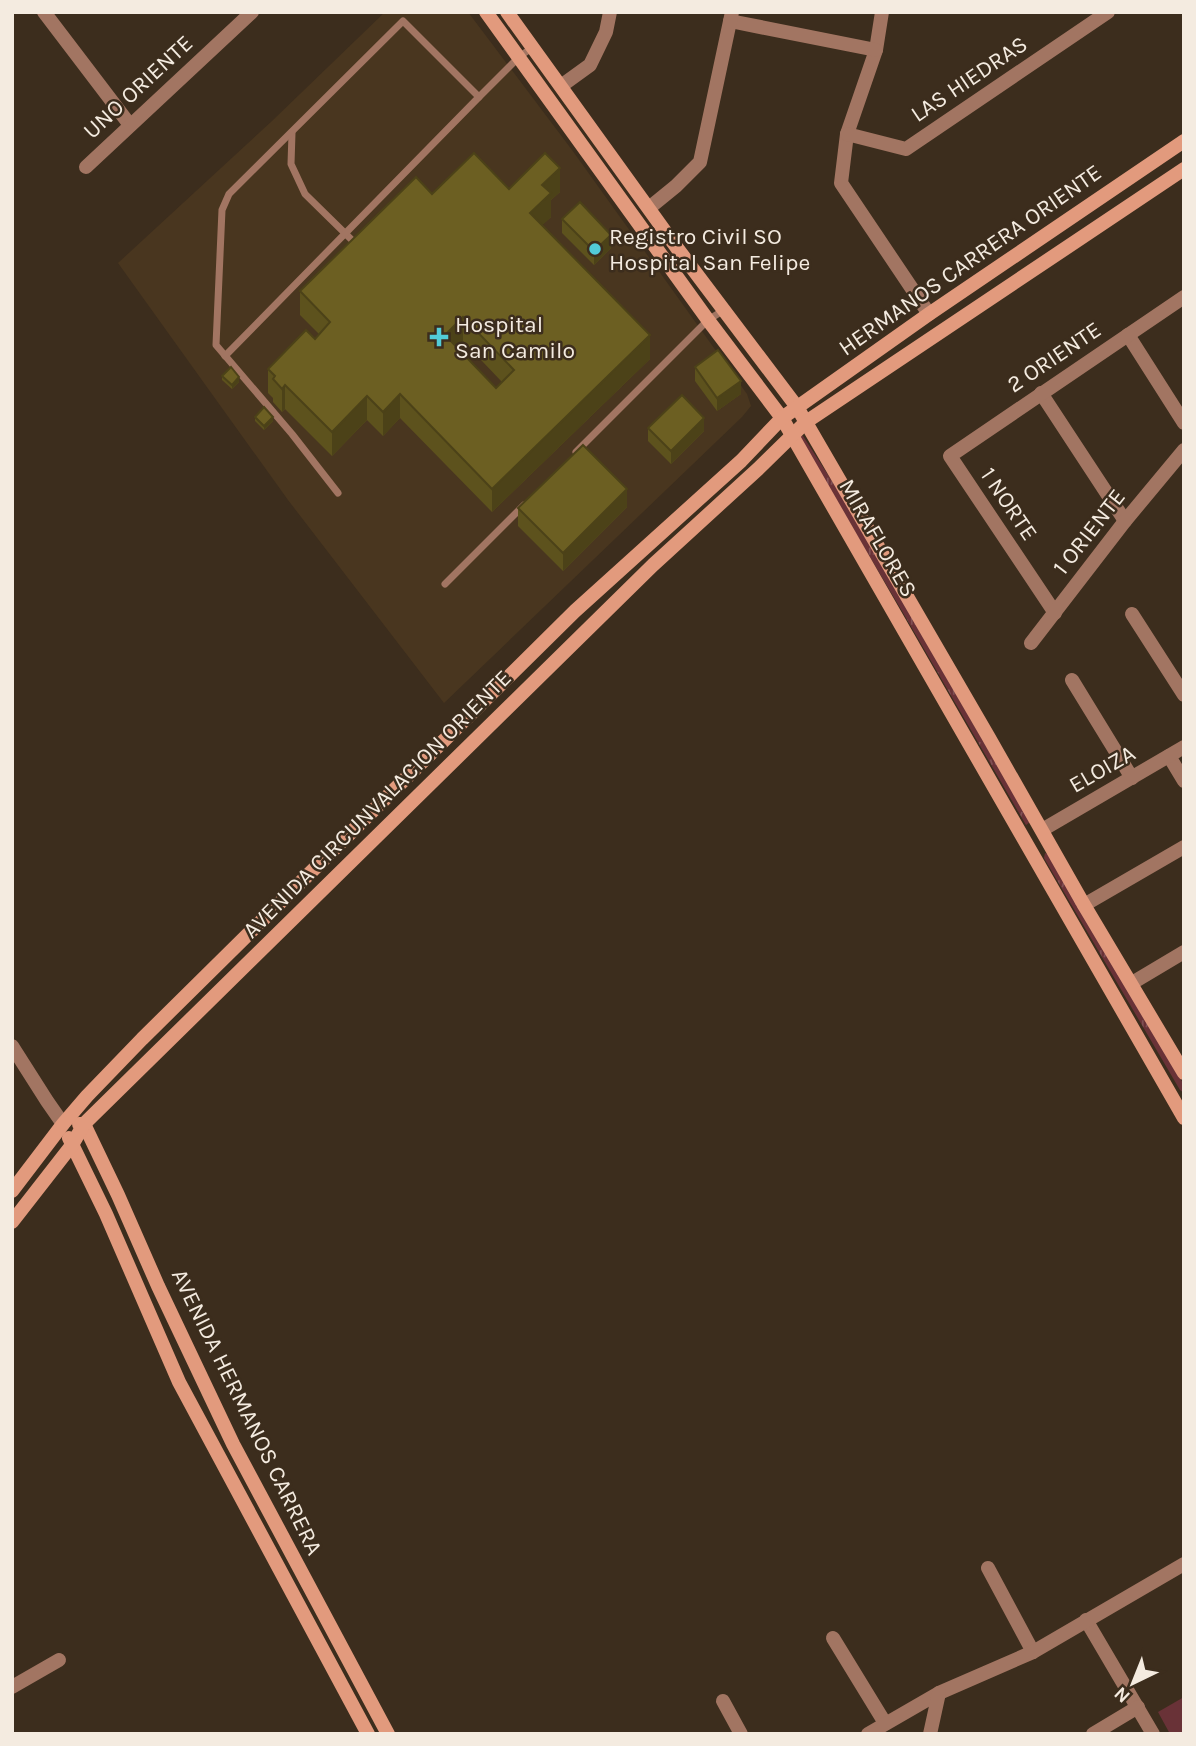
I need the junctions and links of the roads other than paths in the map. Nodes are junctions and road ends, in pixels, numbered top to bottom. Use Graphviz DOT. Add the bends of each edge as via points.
graph roads {
  1 [pos="44,12"];
  2 [pos="486,12"];
  3 [pos="507,12"];
  4 [pos="610,12"];
  5 [pos="882,12"];
  6 [pos="1108,12"];
  7 [pos="245,15"];
  8 [pos="731,17"];
  9 [pos="533,47"];
  10 [pos="876,50"];
  11 [pos="519,57"];
  12 [pos="561,86"];
  13 [pos="479,97"];
  14 [pos="130,125"];
  15 [pos="292,132"];
  16 [pos="847,134"];
  17 [pos="1184,141"];
  18 [pos="86,167"];
  19 [pos="1184,169"];
  20 [pos="649,208"];
  21 [pos="345,233"];
  22 [pos="357,245"];
  23 [pos="1184,297"];
  24 [pos="723,310"];
  25 [pos="929,314"];
  26 [pos="708,320"];
  27 [pos="1128,335"];
  28 [pos="225,356"];
  29 [pos="1041,393"];
  30 [pos="797,407"];
  31 [pos="782,418"];
  32 [pos="806,422"];
  33 [pos="1184,423"];
  34 [pos="792,435"];
  35 [pos="1184,450"];
  36 [pos="950,456"];
  37 [pos="572,457"];
  38 [pos="338,493"];
  39 [pos="533,496"];
  40 [pos="1125,521"];
  41 [pos="445,584"];
  42 [pos="1055,613"];
  43 [pos="1132,614"];
  44 [pos="1031,643"];
  45 [pos="1072,680"];
  46 [pos="1184,695"];
  47 [pos="1184,747"];
  48 [pos="1169,756"];
  49 [pos="1132,778"];
  50 [pos="1184,781"];
  51 [pos="1042,830"];
  52 [pos="1184,847"];
  53 [pos="1084,905"];
  54 [pos="1184,952"];
  55 [pos="1132,983"];
  56 [pos="12,1046"];
  57 [pos="1184,1073"];
  58 [pos="1182,1113"];
  59 [pos="63,1124"];
  60 [pos="84,1124"];
  61 [pos="72,1145"];
  62 [pos="12,1191"];
  63 [pos="12,1223"];
  64 [pos="1184,1564"];
  65 [pos="988,1568"];
  66 [pos="1086,1620"];
  67 [pos="833,1638"];
  68 [pos="1033,1652"];
  69 [pos="59,1660"];
  70 [pos="12,1687"];
  71 [pos="939,1693"];
  72 [pos="723,1701"];
  73 [pos="1138,1707"];
  74 [pos="885,1723"];
  75 [pos="368,1734"];
  76 [pos="388,1734"];
  77 [pos="741,1734"];
  78 [pos="868,1734"];
  79 [pos="930,1734"];
  80 [pos="1093,1734"];
  81 [pos="1153,1734"];
  1 -- 14 [label="street"];
  2 -- 11 [label="street, MIRAFLORES"];
  3 -- 9 [label="street, MIRAFLORES"];
  4 -- 12 [label="street" via="607,32 590,65"];
  5 -- 10 [label="street"];
  6 -- 16 [label="street, LAS HIEDRAS" via="906,149"];
  7 -- 14 [label="street, UNO ORIENTE"];
  8 -- 10 [label="street"];
  8 -- 20 [label="street" via="700,162"];
  9 -- 11 [label="lane"];
  9 -- 12 [label="street, MIRAFLORES"];
  10 -- 16 [label="street"];
  11 -- 13 [label="lane"];
  11 -- 26 [label="street, MIRAFLORES"];
  12 -- 20 [label="street, MIRAFLORES"];
  13 -- 15 [label="lane" via="403,20"];
  13 -- 21 [label="lane"];
  14 -- 18 [label="street, UNO ORIENTE"];
  15 -- 21 [label="lane" via="291,164 305,194"];
  15 -- 28 [label="lane" via="229,194 222,210 216,345"];
  16 -- 25 [label="street" via="841,183"];
  17 -- 25 [label="street, HERMANOS CARRERA ORIENTE"];
  19 -- 32 [label="street, HERMANOS CARRERA ORIENTE"];
  20 -- 24 [label="street, MIRAFLORES"];
  21 -- 22 [label="lane"];
  21 -- 28 [label="lane"];
  23 -- 27 [label="street, 2 ORIENTE"];
  24 -- 26 [label="lane"];
  24 -- 30 [label="street, MIRAFLORES"];
  25 -- 30 [label="street, HERMANOS CARRERA ORIENTE"];
  26 -- 31 [label="street, MIRAFLORES"];
  26 -- 37 [label="lane"];
  27 -- 29 [label="street, 2 ORIENTE"];
  27 -- 33 [label="street"];
  28 -- 38 [label="lane"];
  29 -- 36 [label="street, 2 ORIENTE"];
  29 -- 40 [label="street"];
  30 -- 31 [label="street, HERMANOS CARRERA ORIENTE"];
  30 -- 32 [label="street, MIRAFLORES"];
  31 -- 34 [label="street, MIRAFLORES"];
  31 -- 59 [label="street, AVENIDA CIRCUNVALACION ORIENTE" via="535,650 142,1039"];
  32 -- 34 [label="street, HERMANOS CARRERA ORIENTE"];
  32 -- 51 [label="street, MIRAFLORES"];
  34 -- 58 [label="street, MIRAFLORES"];
  34 -- 60 [label="street, AVENIDA CIRCUNVALACION ORIENTE" via="643,575"];
  35 -- 40 [label="street, 1 ORIENTE"];
  36 -- 42 [label="street, 1 NORTE"];
  39 -- 41 [label="lane"];
  40 -- 42 [label="street, 1 ORIENTE"];
  42 -- 44 [label="street, 1 ORIENTE"];
  43 -- 46 [label="street"];
  45 -- 49 [label="street"];
  47 -- 48 [label="street, ELOIZA"];
  48 -- 49 [label="street, ELOIZA"];
  48 -- 50 [label="street"];
  49 -- 51 [label="street, ELOIZA"];
  51 -- 53 [label="street, MIRAFLORES"];
  52 -- 53 [label="street"];
  53 -- 55 [label="street, MIRAFLORES"];
  54 -- 55 [label="street"];
  55 -- 57 [label="street, MIRAFLORES"];
  56 -- 59 [label="street, AVENIDA HERMANOS CARRERA"];
  59 -- 60 [label="street"];
  59 -- 61 [label="street, AVENIDA HERMANOS CARRERA"];
  59 -- 62 [label="street, AVENIDA CIRCUNVALACION ORIENTE"];
  60 -- 61 [label="street, AVENIDA CIRCUNVALACION ORIENTE"];
  60 -- 76 [label="street, AVENIDA HERMANOS CARRERA" via="227,1432"];
  61 -- 63 [label="street, AVENIDA CIRCUNVALACION ORIENTE"];
  61 -- 75 [label="street, AVENIDA HERMANOS CARRERA" via="179,1381"];
  64 -- 66 [label="street"];
  65 -- 68 [label="street"];
  66 -- 68 [label="street"];
  66 -- 73 [label="street"];
  67 -- 74 [label="street"];
  68 -- 71 [label="street"];
  69 -- 70 [label="street"];
  71 -- 74 [label="street"];
  71 -- 79 [label="street"];
  72 -- 77 [label="street"];
  73 -- 80 [label="street"];
  73 -- 81 [label="street"];
  74 -- 78 [label="street"];
}
